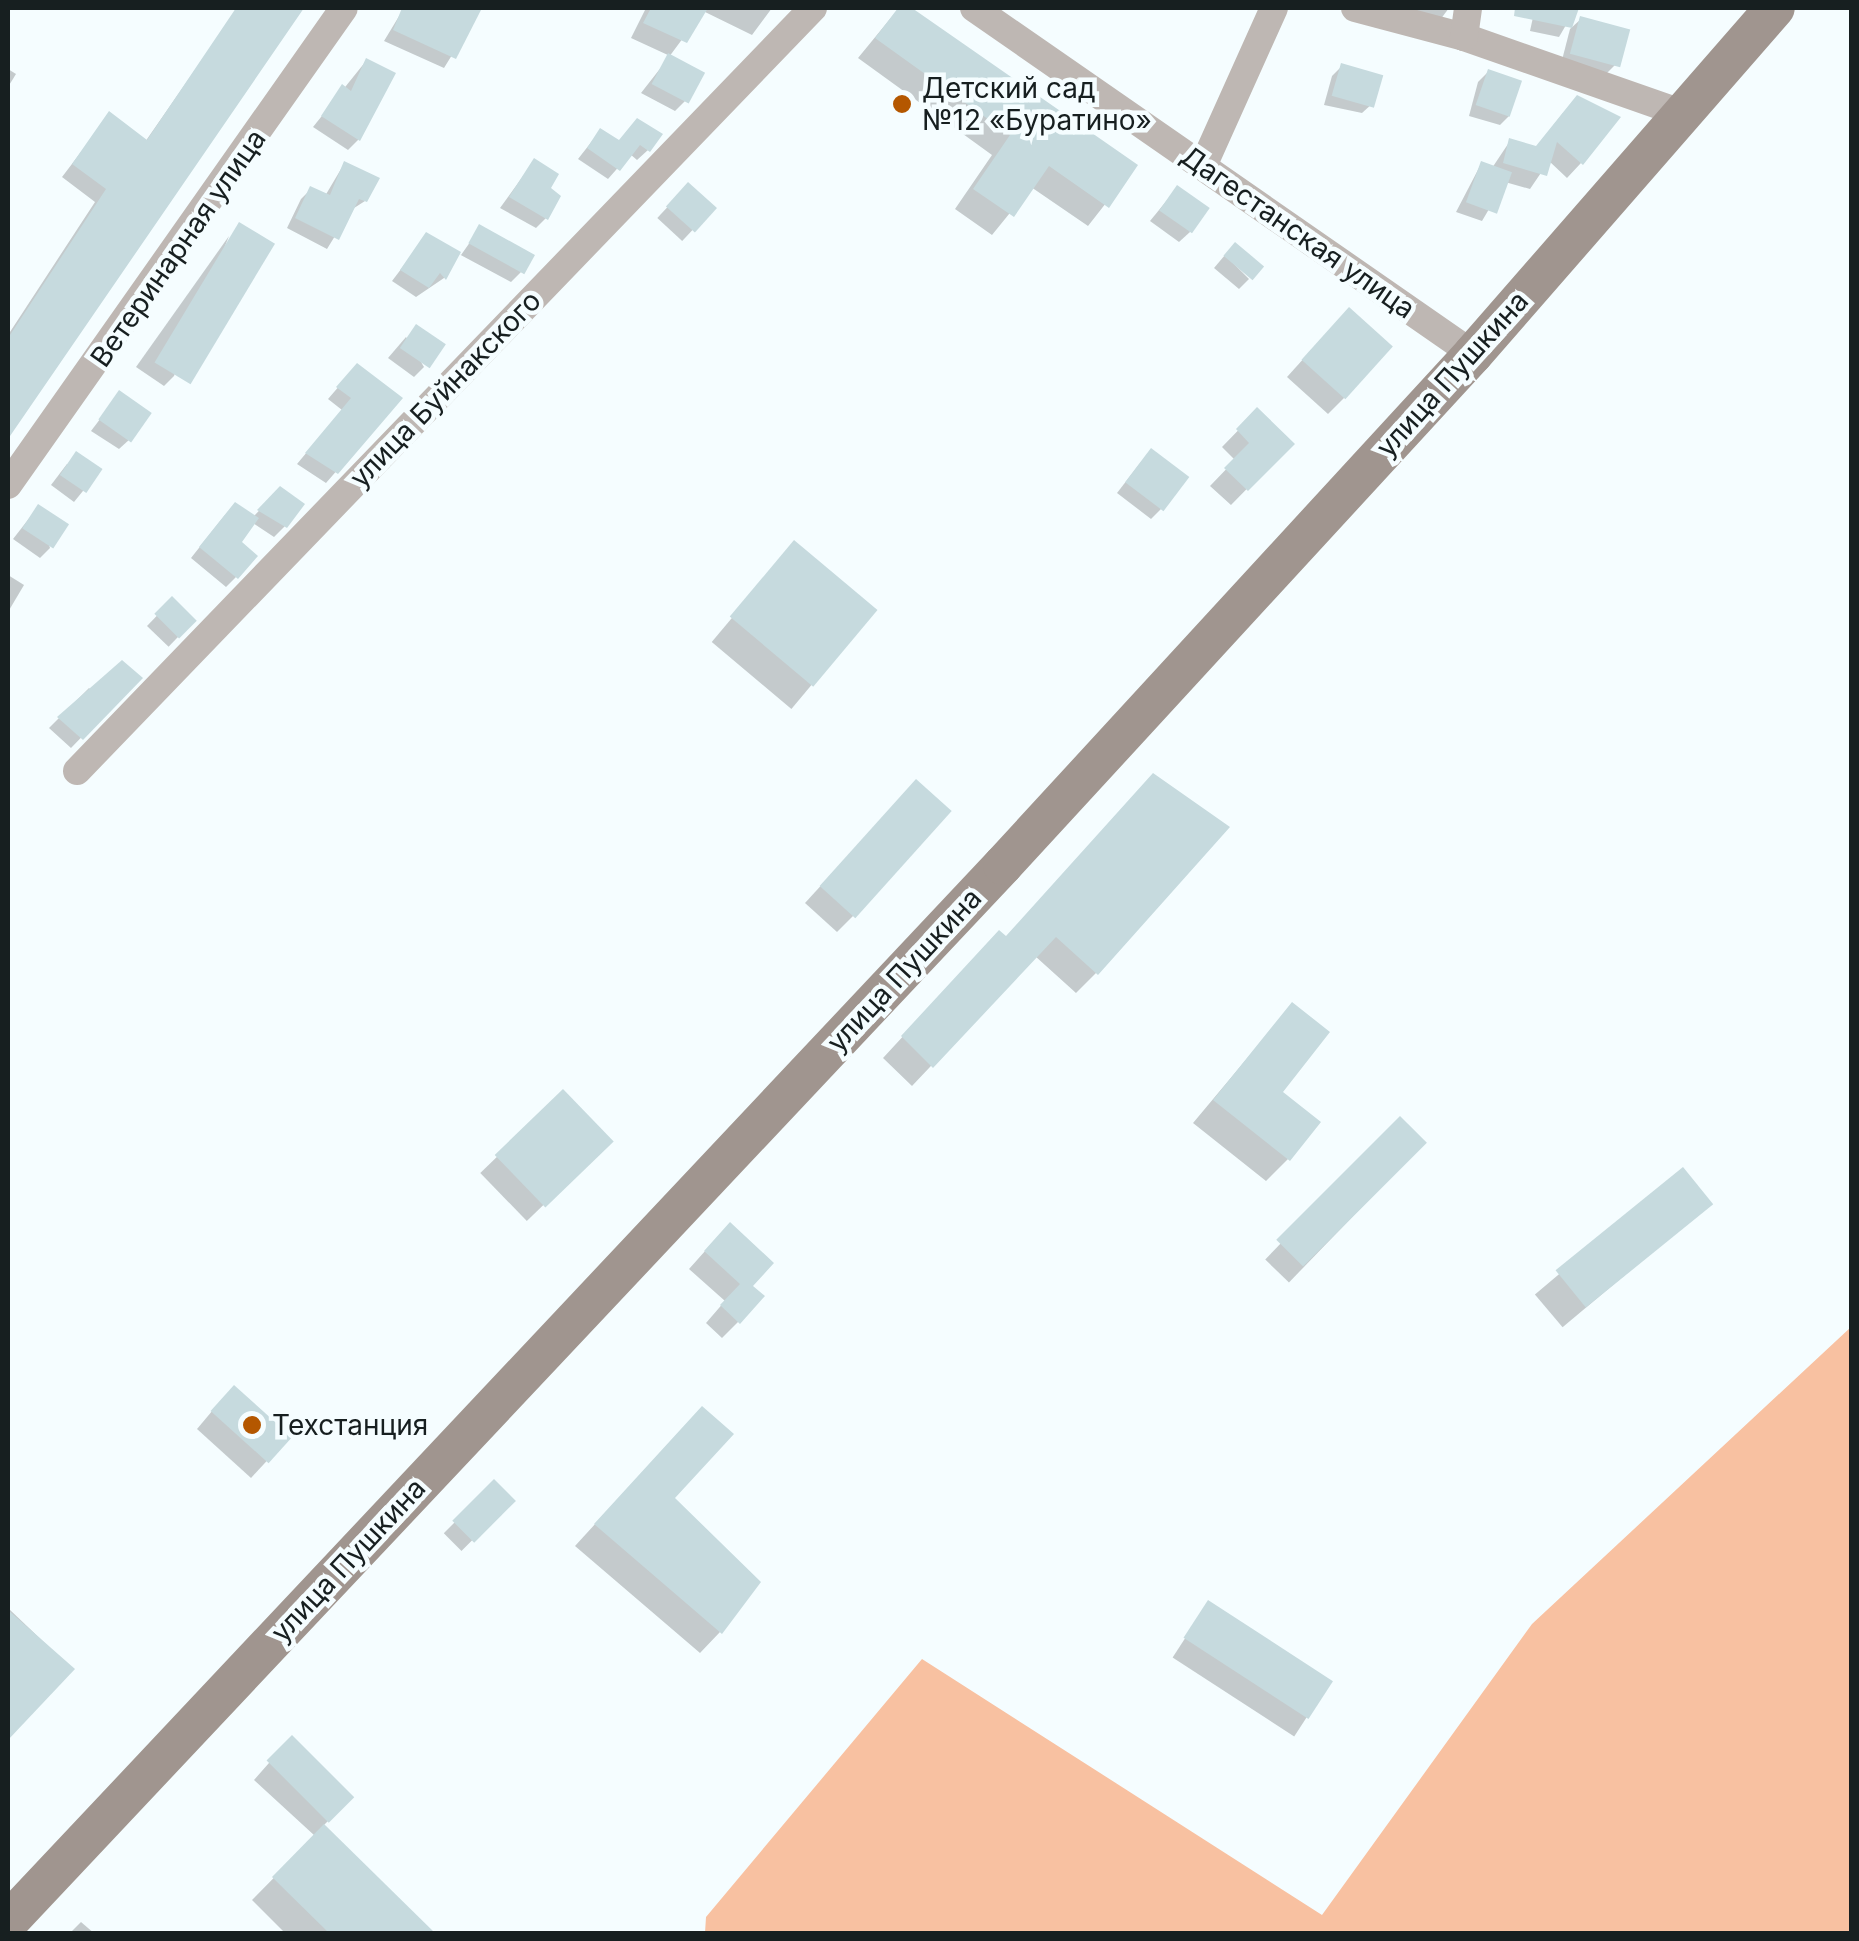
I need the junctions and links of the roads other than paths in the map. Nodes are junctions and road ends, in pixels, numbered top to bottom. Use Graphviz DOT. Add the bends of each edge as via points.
graph roads {
  1 [pos="344,8"];
  2 [pos="814,8"];
  3 [pos="974,8"];
  4 [pos="1274,8"];
  5 [pos="1355,8"];
  6 [pos="1468,8"];
  7 [pos="1775,8"];
  8 [pos="1464,37"];
  9 [pos="1678,112"];
  10 [pos="1203,166"];
  11 [pos="1473,354"];
  12 [pos="8,485"];
  13 [pos="77,771"];
  14 [pos="9,1919"];
  1 -- 12 [label="street, Ветеринарная улица"];
  2 -- 13 [label="street, улица Буйнакского"];
  3 -- 10 [label="street, Дагестанская улица"];
  4 -- 10 [label="street"];
  5 -- 8 [label="street"];
  6 -- 8 [label="street"];
  7 -- 9 [label="street, улица Пушкина"];
  8 -- 9 [label="street"];
  9 -- 11 [label="street, улица Пушкина"];
  10 -- 11 [label="street, Дагестанская улица"];
  11 -- 14 [label="street, улица Пушкина" via="1003,865"];
}
